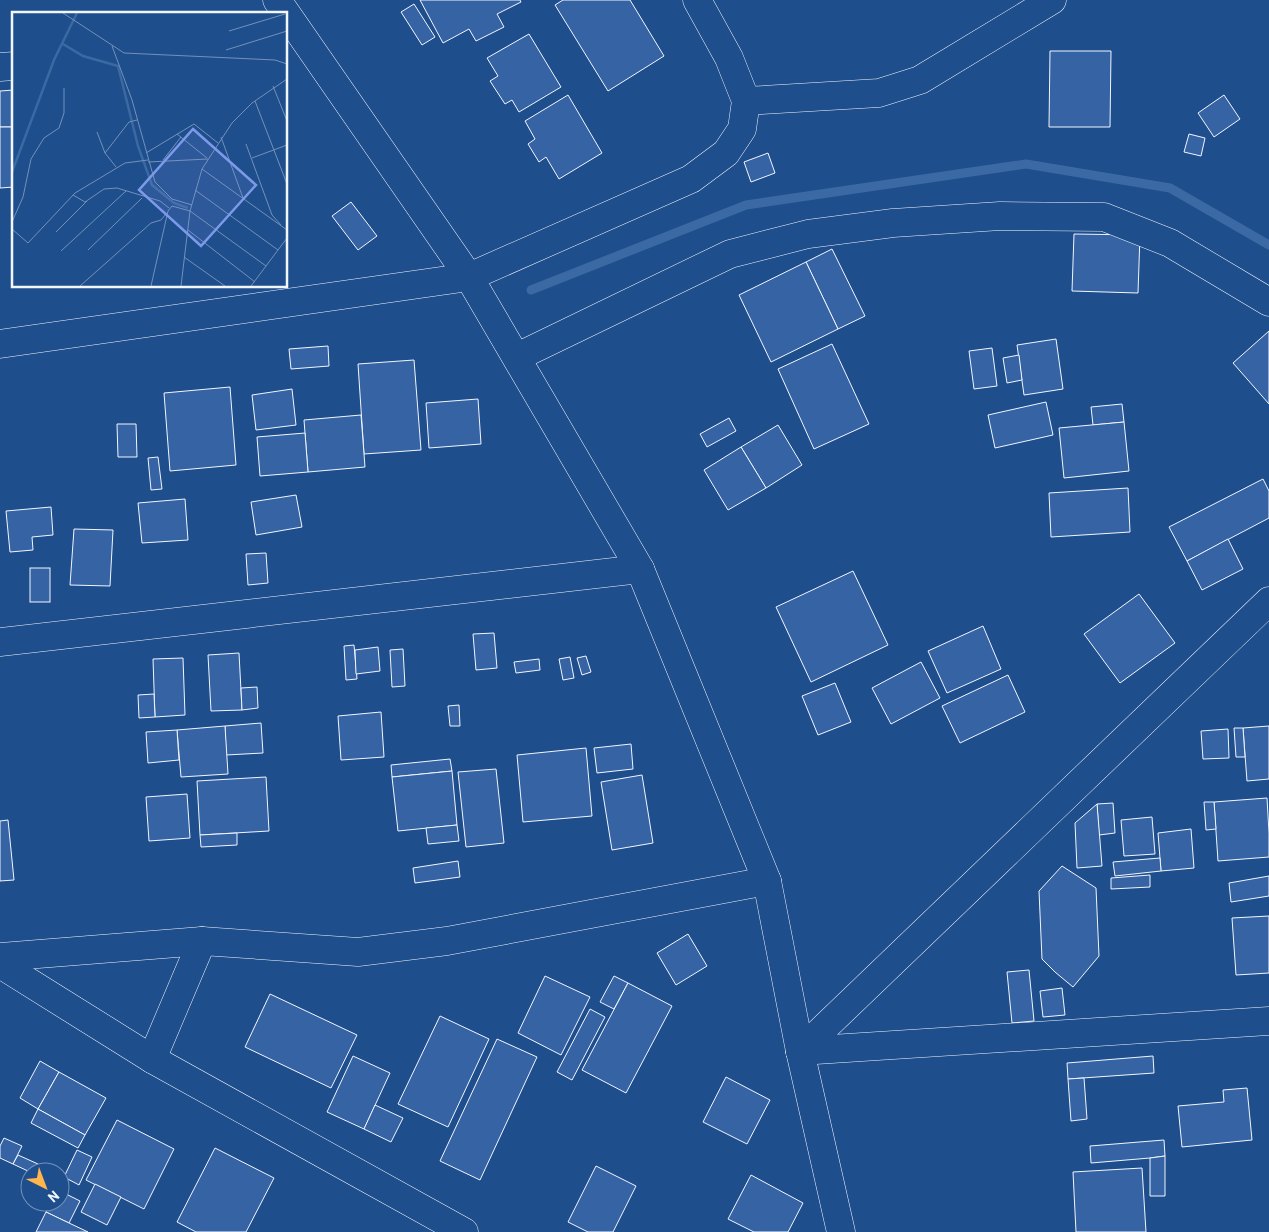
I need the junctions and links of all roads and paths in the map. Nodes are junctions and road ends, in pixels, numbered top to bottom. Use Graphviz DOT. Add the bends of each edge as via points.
graph roads {
  1 [pos="277,0"];
  2 [pos="697,0"];
  3 [pos="719,0"];
  4 [pos="1052,0"];
  5 [pos="282,12"];
  6 [pos="288,24"];
  7 [pos="297,44"];
  8 [pos="729,58"];
  9 [pos="746,101"];
  10 [pos="469,277"];
  11 [pos="1269,302"];
  12 [pos="0,344"];
  13 [pos="517,357"];
  14 [pos="640,569"];
  15 [pos="1269,601"];
  16 [pos="0,642"];
  17 [pos="767,880"];
  18 [pos="202,941"];
  19 [pos="0,957"];
  20 [pos="0,964"];
  21 [pos="1269,1021"];
  22 [pos="800,1051"];
  23 [pos="152,1059"];
  24 [pos="464,1232"];
  25 [pos="841,1232"];
  1 -- 5 [label="street"];
  2 -- 8 [label="street"];
  3 -- 8 [label="street"];
  4 -- 9 [label="street" via="920,80 878,93"];
  6 -- 7 [label="street"];
  7 -- 10 [label="street"];
  8 -- 9 [label="street"];
  9 -- 10 [label="street" via="742,129 726,153 692,179"];
  10 -- 12 [label="street"];
  10 -- 13 [label="street"];
  11 -- 13 [label="street" via="1170,243 1104,217 1000,216 893,223 808,234 730,254"];
  13 -- 14 [label="street"];
  14 -- 16 [label="street"];
  14 -- 17 [label="street"];
  15 -- 22 [label="street"];
  17 -- 18 [label="street" via="447,941 358,952"];
  17 -- 22 [label="street"];
  18 -- 19 [label="street"];
  18 -- 23 [label="street"];
  20 -- 23 [label="street"];
  21 -- 22 [label="street"];
  22 -- 25 [label="street"];
  23 -- 24 [label="street"];
}
